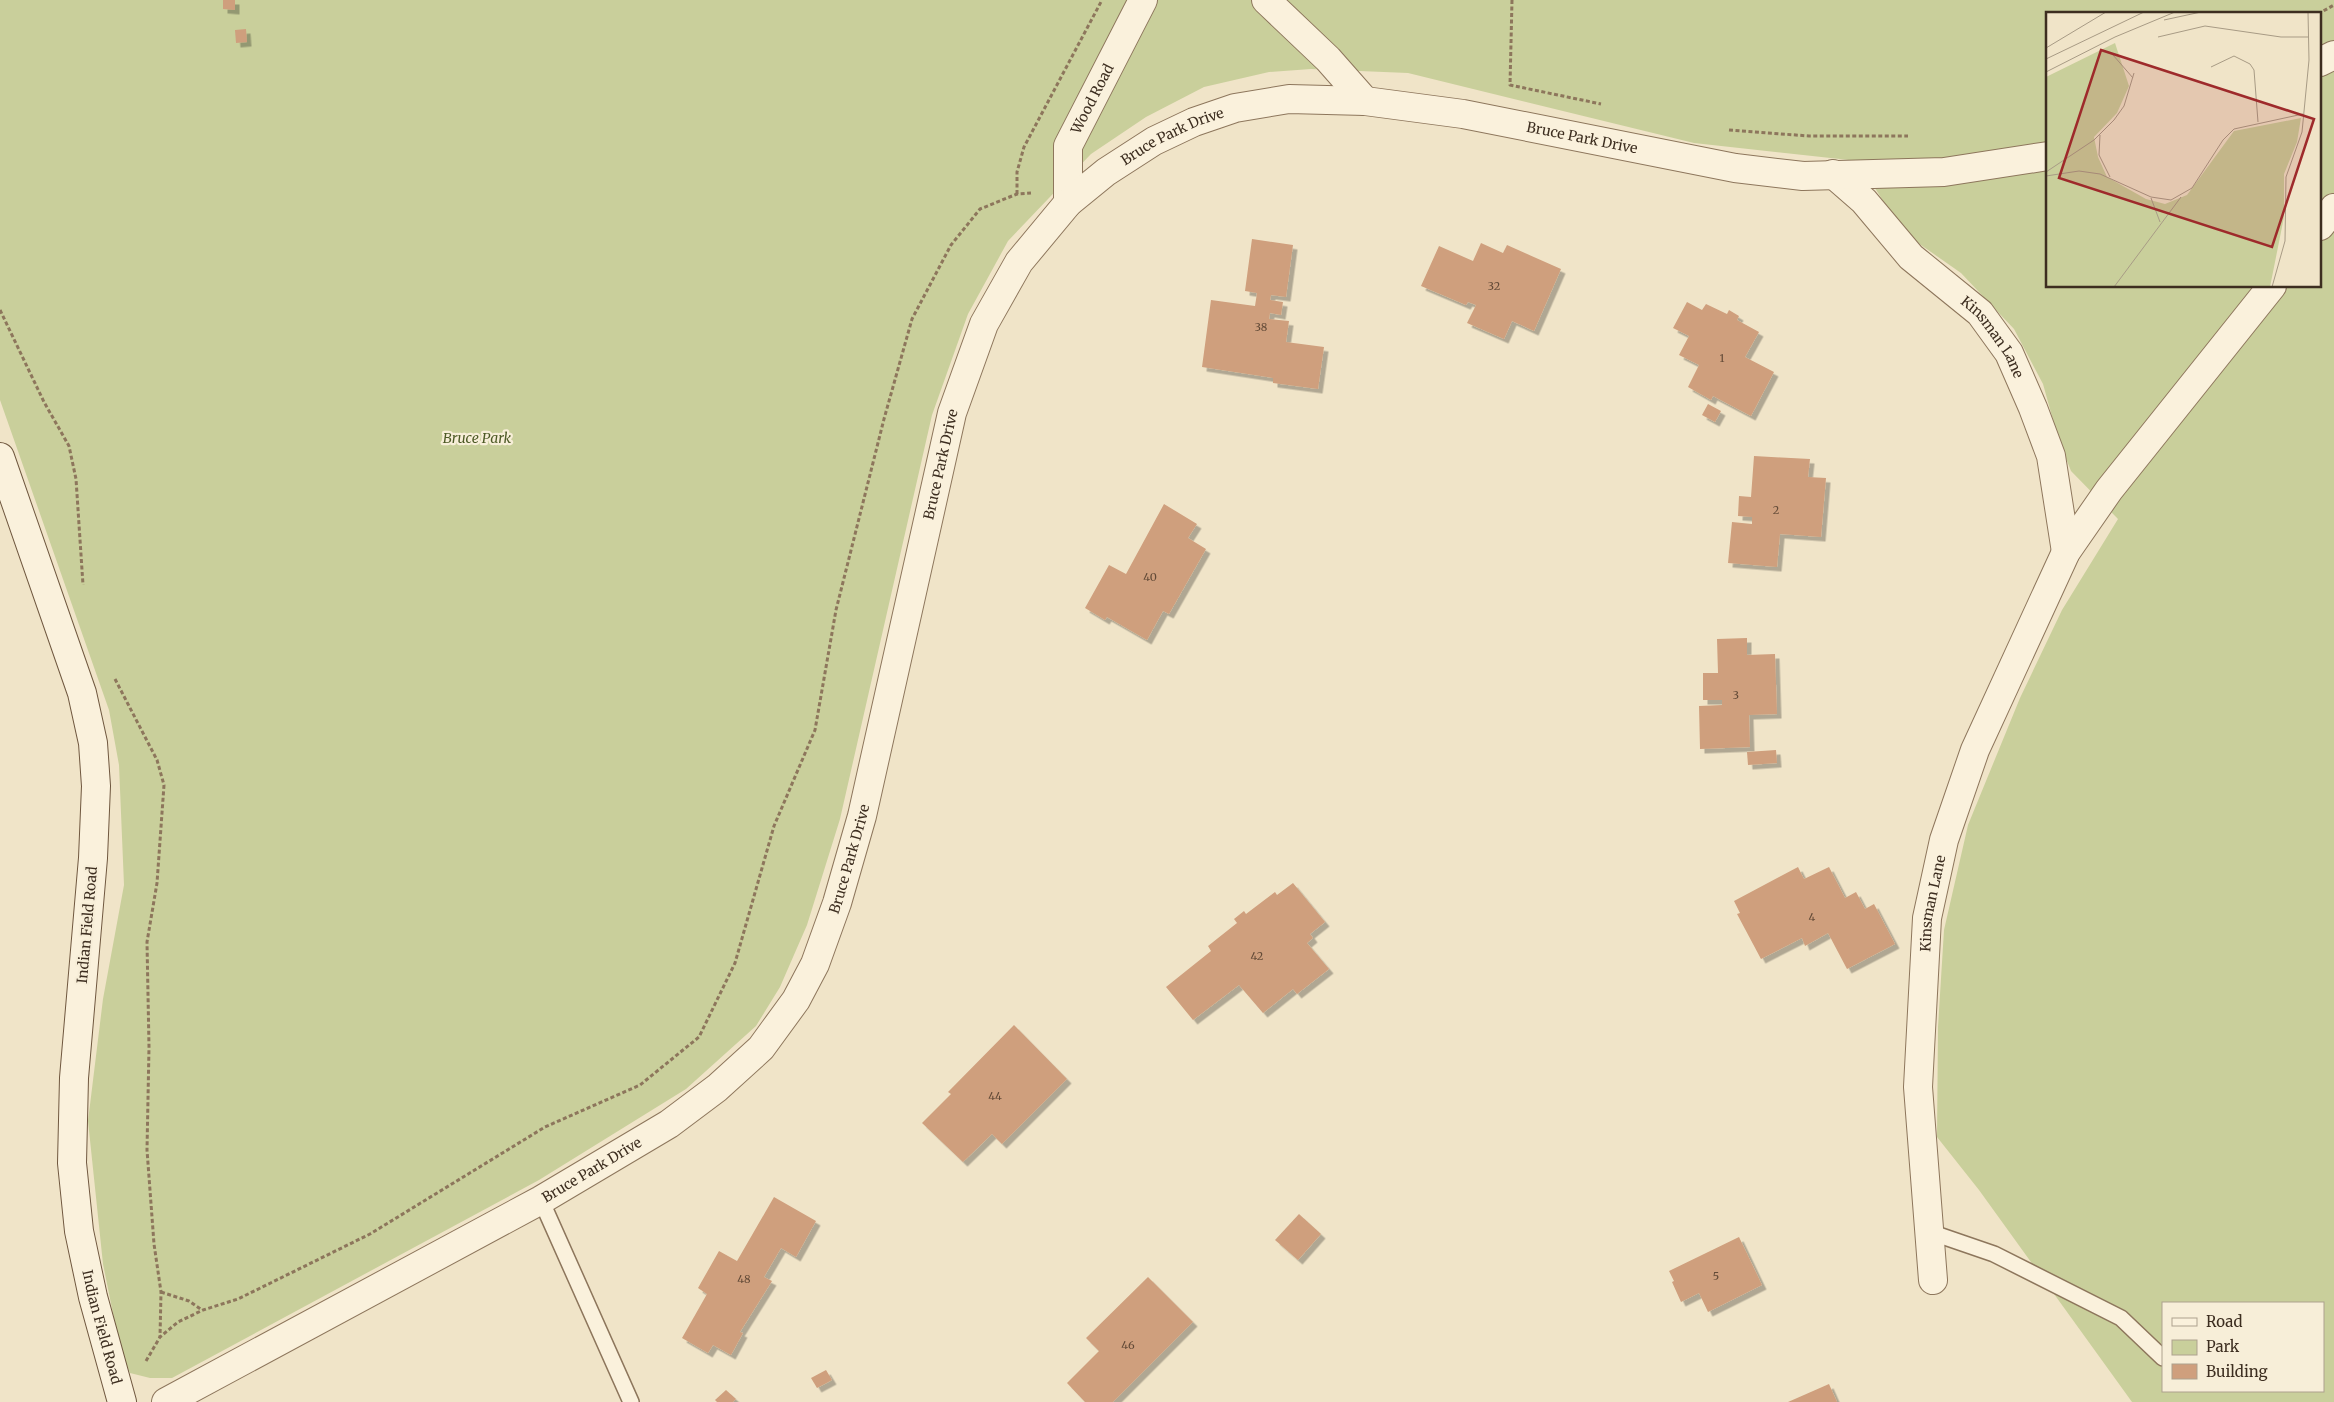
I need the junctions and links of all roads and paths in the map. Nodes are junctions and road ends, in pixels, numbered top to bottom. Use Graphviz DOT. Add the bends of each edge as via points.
graph roads {
  1 [pos="1102,0"];
  2 [pos="1143,0"];
  3 [pos="1266,0"];
  4 [pos="1512,0"];
  5 [pos="2334,5"];
  6 [pos="2322,12"];
  7 [pos="2334,55"];
  8 [pos="2322,61"];
  9 [pos="1365,101"];
  10 [pos="1605,105"];
  11 [pos="1720,128"];
  12 [pos="1911,136"];
  13 [pos="2046,156"];
  14 [pos="1833,174"];
  15 [pos="1017,194"];
  16 [pos="1068,203"];
  17 [pos="2334,208"];
  18 [pos="2322,223"];
  19 [pos="2270,288"];
  20 [pos="0,457"];
  21 [pos="2066,552"];
  22 [pos="541,1200"];
  23 [pos="1930,1232"];
  24 [pos="1933,1280"];
  25 [pos="161,1292"];
  26 [pos="203,1310"];
  27 [pos="2162,1357"];
  28 [pos="146,1362"];
  29 [pos="122,1402"];
  30 [pos="166,1402"];
  31 [pos="631,1402"];
  1 -- 15 [label="path" via="1024,147 1017,172"];
  2 -- 16 [label="street, Wood Road" via="1068,146"];
  3 -- 9 [label="street" via="1328,59"];
  4 -- 10 [label="path" via="1510,85"];
  5 -- 6 [label="path"];
  7 -- 8 [label="street"];
  9 -- 14 [label="street, Bruce Park Drive" via="1463,114 1735,168 1804,176"];
  9 -- 16 [label="street, Bruce Park Drive" via="1289,99 1235,108 1194,122 1154,141"];
  11 -- 12 [label="path" via="1808,136"];
  13 -- 14 [label="street, Bruce Park Drive" via="1944,172"];
  14 -- 21 [label="street, Kinsman Lane" via="1864,201 1911,257 1980,313 2009,353 2051,456"];
  15 -- 16 [label="path" via="1029,192"];
  15 -- 26 [label="path" via="980,209 952,245 912,319 836,610 816,730 774,826 735,963 699,1037 640,1084 545,1128 370,1234 238,1299"];
  16 -- 22 [label="street, Bruce Park Drive" via="1020,262 984,324 952,413 862,816 837,903 815,964 796,1000 761,1048 717,1088 669,1124"];
  17 -- 18 [label="street"];
  19 -- 21 [label="street, Kinsman Lane" via="2109,490"];
  20 -- 29 [label="street, Indian Field Road" via="82,693 93,743 96,786 93,858 74,1078 72,1162 79,1231"];
  21 -- 23 [label="street, Kinsman Lane" via="1975,750 1944,840 1927,918 1918,1087"];
  22 -- 30 [label="street, Bruce Park Drive"];
  22 -- 31 [label="lane"];
  23 -- 24 [label="street, Kinsman Lane"];
  23 -- 27 [label="lane" via="1994,1254 2121,1318"];
  25 -- 26 [label="path" via="189,1301"];
  26 -- 28 [label="path" via="178,1322 160,1337"];
}
